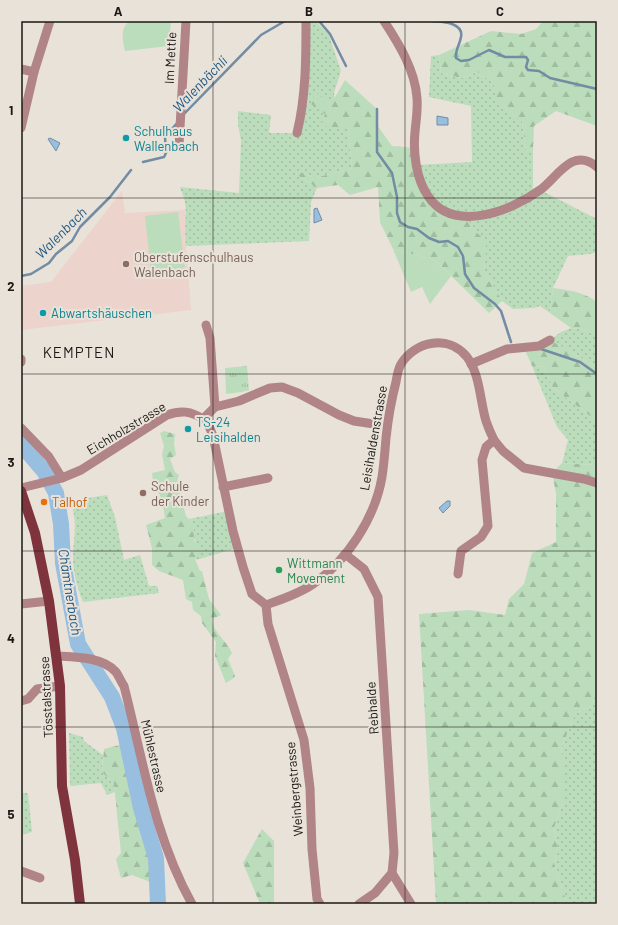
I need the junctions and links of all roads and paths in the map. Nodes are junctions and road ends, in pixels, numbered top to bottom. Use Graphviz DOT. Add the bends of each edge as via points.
graph roads {
  1 [pos="50,21"];
  2 [pos="186,21"];
  3 [pos="306,21"];
  4 [pos="384,21"];
  5 [pos="21,69"];
  6 [pos="34,72"];
  7 [pos="21,128"];
  8 [pos="297,133"];
  9 [pos="179,145"];
  10 [pos="597,167"];
  11 [pos="206,326"];
  12 [pos="550,340"];
  13 [pos="471,364"];
  14 [pos="215,407"];
  15 [pos="203,419"];
  16 [pos="374,424"];
  17 [pos="21,428"];
  18 [pos="494,440"];
  19 [pos="60,478"];
  20 [pos="268,478"];
  21 [pos="597,483"];
  22 [pos="223,487"];
  23 [pos="21,490"];
  24 [pos="345,554"];
  25 [pos="458,574"];
  26 [pos="49,600"];
  27 [pos="21,604"];
  28 [pos="266,605"];
  29 [pos="57,656"];
  30 [pos="60,686"];
  31 [pos="21,701"];
  32 [pos="21,871"];
  33 [pos="392,872"];
  34 [pos="40,878"];
  35 [pos="80,904"];
  36 [pos="192,904"];
  37 [pos="320,904"];
  38 [pos="359,904"];
  39 [pos="411,904"];
  1 -- 6 [label="street"];
  2 -- 9 [label="street, Im Mettle"];
  3 -- 8 [label="street" via="306,71"];
  4 -- 10 [label="street" via="404,55 414,82 418,104 415,133 417,165 424,190 438,207 466,217 492,213 532,195 571,162 583,160"];
  5 -- 6 [label="street"];
  6 -- 7 [label="street"];
  11 -- 14 [label="street" via="210,338"];
  12 -- 13 [label="street" via="539,346 507,349"];
  13 -- 18 [label="street, Leisihaldenstrasse" via="486,422"];
  13 -- 24 [label="street, Leisihaldenstrasse" via="463,353 454,347 443,343 430,343 409,354 400,365 389,408 382,478 376,501"];
  14 -- 15 [label="street"];
  14 -- 16 [label="street" via="239,401 270,388 282,387 339,415 354,421"];
  15 -- 19 [label="street, Eichholzstrasse" via="187,412 174,412 93,463"];
  15 -- 22 [label="street" via="213,436"];
  17 -- 19 [label="street" via="49,457"];
  18 -- 21 [label="street" via="502,451 524,468"];
  18 -- 25 [label="street" via="486,447 482,460 488,526 480,537 461,551"];
  19 -- 23 [label="street, Eichholzstrasse"];
  20 -- 22 [label="street"];
  22 -- 28 [label="street" via="232,531 252,594"];
  23 -- 26 [label="main road, Tösstalstrasse" via="33,527"];
  24 -- 28 [label="street, Leisihaldenstrasse" via="313,584"];
  24 -- 33 [label="street, Rebhalde" via="364,569 378,597 394,853"];
  26 -- 27 [label="street"];
  26 -- 29 [label="main road, Tösstalstrasse"];
  28 -- 37 [label="street, Weinbergstrasse" via="268,624 304,740 310,788 314,870 317,899"];
  29 -- 30 [label="main road, Tösstalstrasse"];
  29 -- 36 [label="street, Mühlestrasse" via="100,662 116,672 124,686 161,834"];
  30 -- 31 [label="street" via="37,689 28,699"];
  30 -- 35 [label="main road, Tösstalstrasse" via="62,786"];
  32 -- 34 [label="street"];
  33 -- 38 [label="street" via="375,893"];
  33 -- 39 [label="street"];
}
